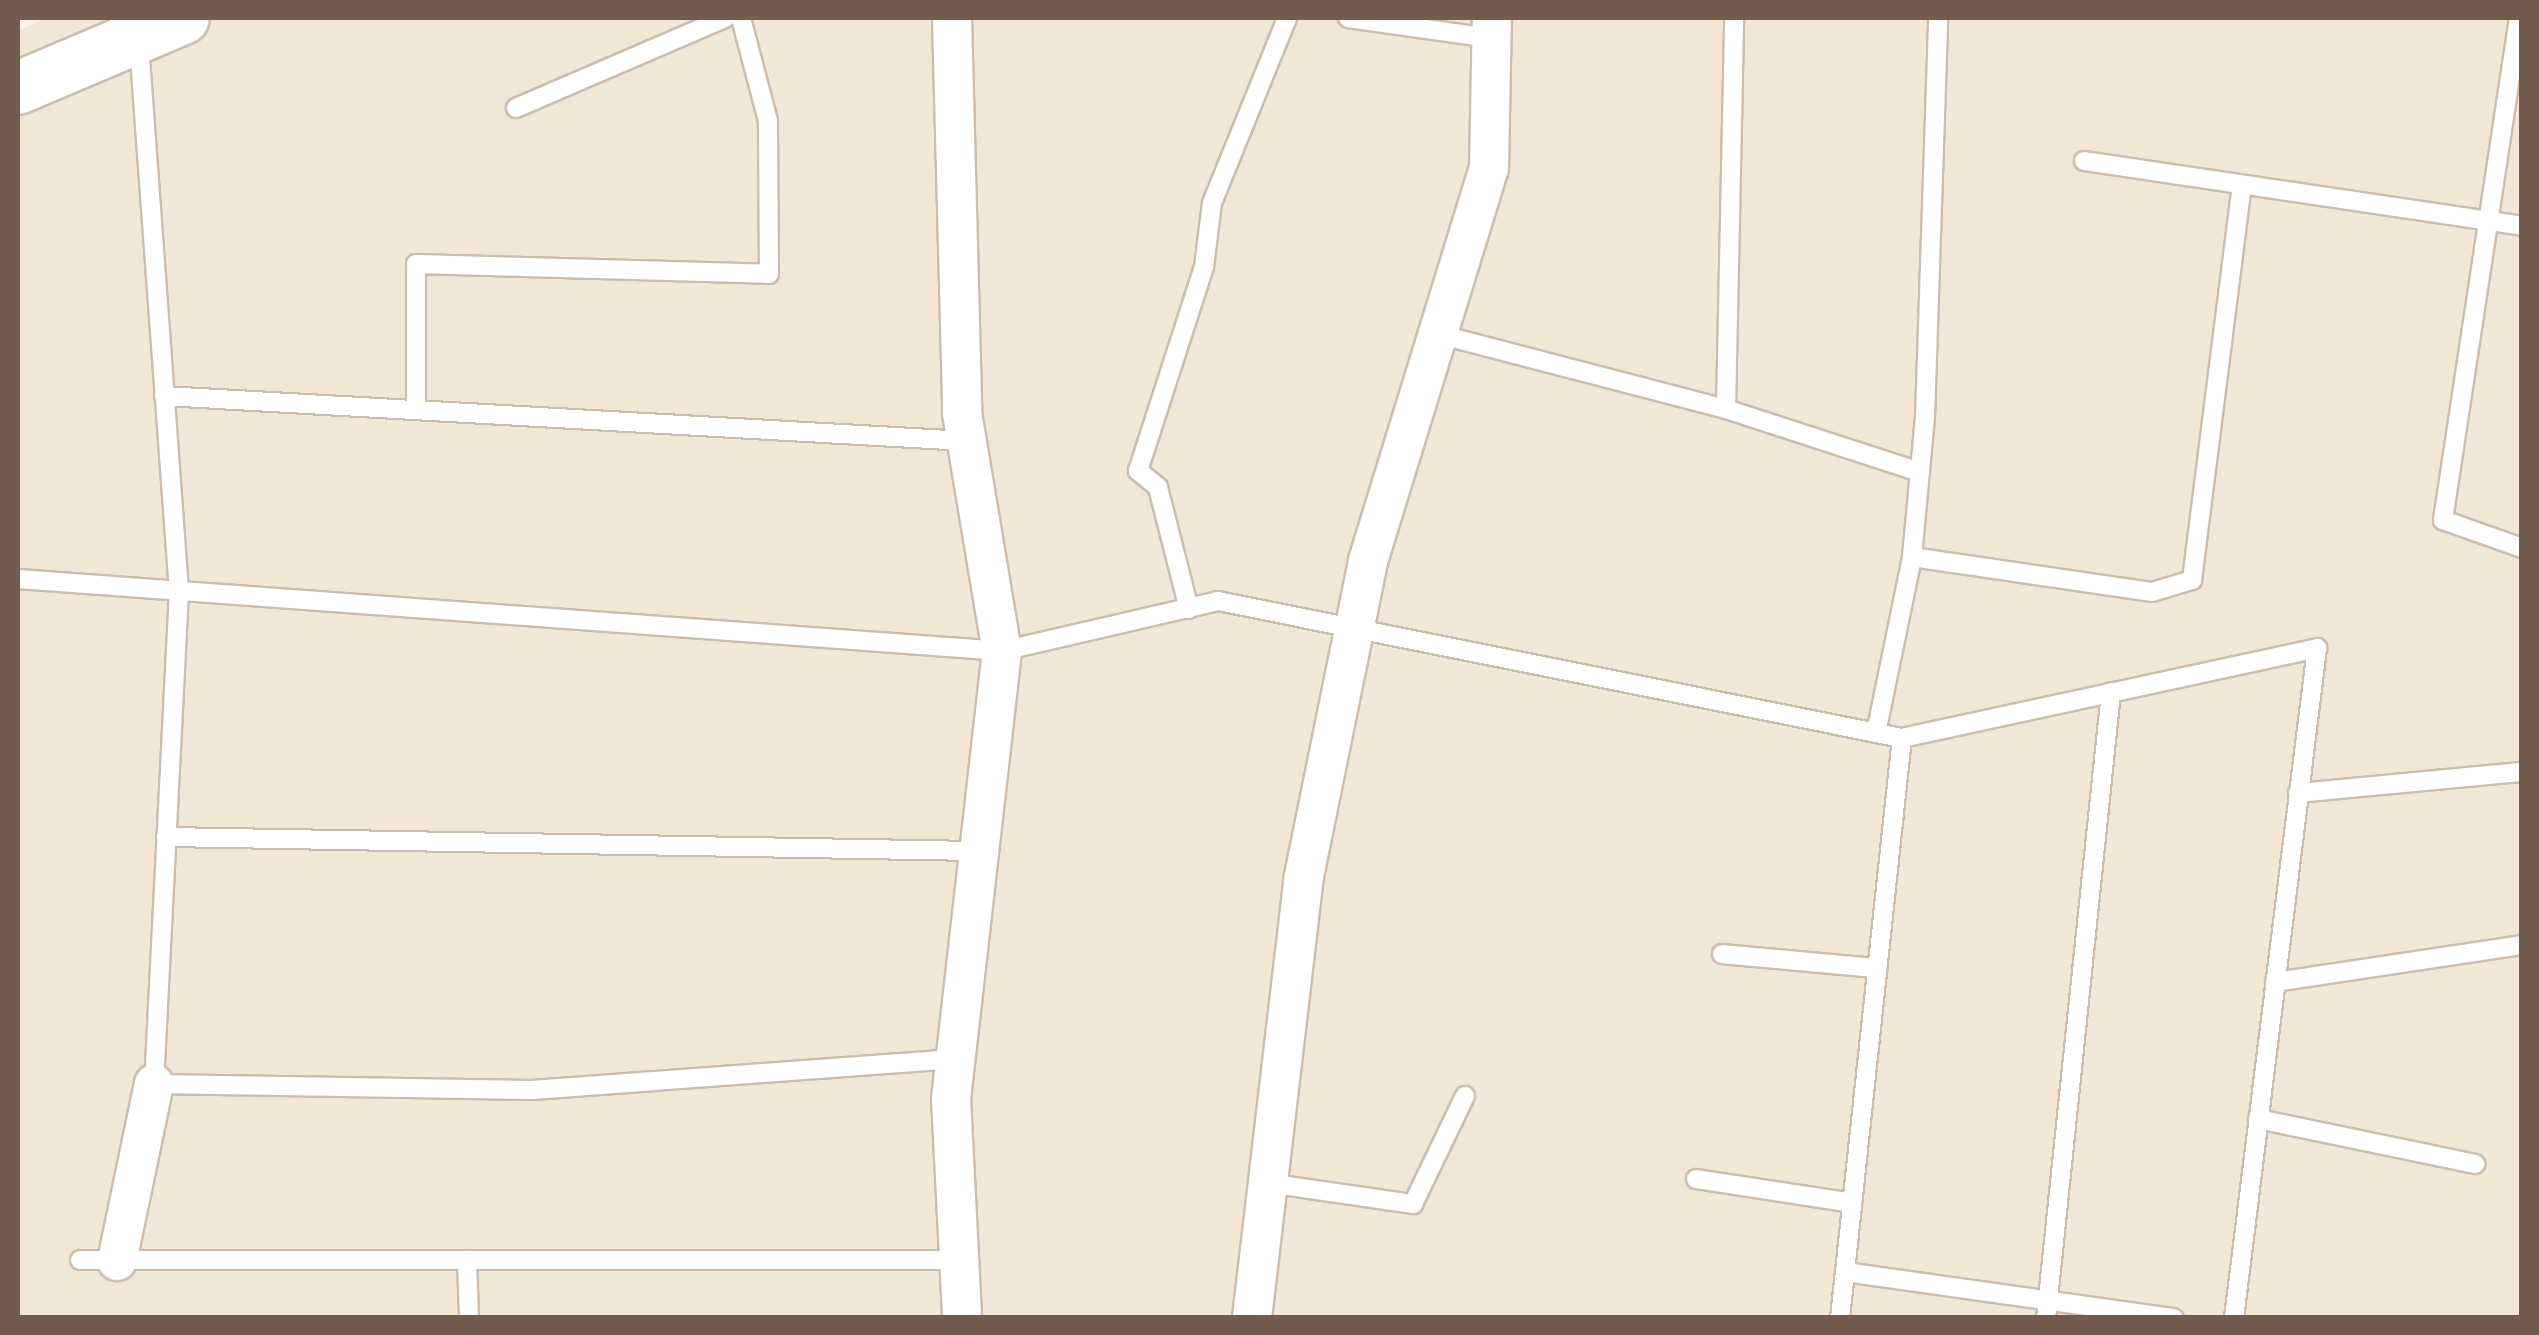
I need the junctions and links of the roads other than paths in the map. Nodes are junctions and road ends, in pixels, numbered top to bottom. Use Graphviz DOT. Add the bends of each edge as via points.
graph roads {
  1 [pos="725,18"];
  2 [pos="741,18"];
  3 [pos="952,18"];
  4 [pos="1288,18"];
  5 [pos="1348,18"];
  6 [pos="1734,18"];
  7 [pos="1938,18"];
  8 [pos="2520,18"];
  9 [pos="161,27"];
  10 [pos="1492,28"];
  11 [pos="18,88"];
  12 [pos="516,108"];
  13 [pos="2084,161"];
  14 [pos="2242,185"];
  15 [pos="2488,222"];
  16 [pos="2522,226"];
  17 [pos="1438,334"];
  18 [pos="164,396"];
  19 [pos="1726,409"];
  20 [pos="416,410"];
  21 [pos="966,441"];
  22 [pos="1920,472"];
  23 [pos="2522,548"];
  24 [pos="1912,558"];
  25 [pos="18,579"];
  26 [pos="179,591"];
  27 [pos="1189,610"];
  28 [pos="1353,632"];
  29 [pos="1002,651"];
  30 [pos="2111,692"];
  31 [pos="1876,732"];
  32 [pos="1902,738"];
  33 [pos="2522,772"];
  34 [pos="2298,794"];
  35 [pos="166,837"];
  36 [pos="979,851"];
  37 [pos="2522,945"];
  38 [pos="1722,954"];
  39 [pos="1877,968"];
  40 [pos="2275,982"];
  41 [pos="955,1059"];
  42 [pos="154,1084"];
  43 [pos="1465,1096"];
  44 [pos="2258,1119"];
  45 [pos="2475,1164"];
  46 [pos="1696,1179"];
  47 [pos="1266,1183"];
  48 [pos="1852,1202"];
  49 [pos="99,1260"];
  50 [pos="467,1260"];
  51 [pos="959,1260"];
  52 [pos="1845,1272"];
  53 [pos="2047,1309"];
  54 [pos="469,1318"];
  55 [pos="962,1318"];
  56 [pos="1252,1318"];
  57 [pos="1840,1318"];
  58 [pos="2174,1318"];
  59 [pos="2234,1318"];
  1 -- 12 [label="lane"];
  2 -- 20 [label="lane" via="768,122 769,274 416,264"];
  3 -- 21 [label="street"];
  4 -- 27 [label="lane" via="1212,204 1204,267 1138,471 1158,487"];
  5 -- 10 [label="lane"];
  6 -- 19 [label="lane"];
  7 -- 22 [label="lane"];
  8 -- 15 [label="lane"];
  9 -- 11 [label="street"];
  9 -- 18 [label="lane"];
  10 -- 17 [label="street" via="1489,168"];
  13 -- 14 [label="lane"];
  14 -- 15 [label="lane"];
  14 -- 24 [label="lane" via="2192,580 2152,592"];
  15 -- 16 [label="lane"];
  15 -- 23 [label="lane" via="2442,520"];
  17 -- 19 [label="lane"];
  17 -- 28 [label="street"];
  18 -- 20 [label="lane"];
  18 -- 26 [label="lane"];
  19 -- 22 [label="lane"];
  20 -- 21 [label="lane"];
  21 -- 29 [label="street"];
  22 -- 24 [label="lane"];
  24 -- 31 [label="lane"];
  25 -- 26 [label="lane"];
  26 -- 29 [label="lane"];
  26 -- 35 [label="lane"];
  27 -- 28 [label="lane" via="1218,601"];
  27 -- 29 [label="lane"];
  28 -- 31 [label="lane"];
  28 -- 47 [label="street" via="1303,880"];
  29 -- 36 [label="street"];
  30 -- 32 [label="lane"];
  30 -- 34 [label="lane" via="2317,648"];
  30 -- 53 [label="lane"];
  31 -- 32 [label="lane"];
  32 -- 39 [label="lane"];
  33 -- 34 [label="lane"];
  34 -- 40 [label="lane"];
  35 -- 36 [label="lane"];
  35 -- 42 [label="lane"];
  36 -- 41 [label="street"];
  37 -- 40 [label="lane"];
  38 -- 39 [label="lane"];
  39 -- 48 [label="lane"];
  40 -- 44 [label="lane"];
  41 -- 42 [label="lane" via="532,1090"];
  41 -- 51 [label="street"];
  42 -- 49 [label="street"];
  43 -- 47 [label="lane" via="1413,1204"];
  44 -- 45 [label="lane"];
  44 -- 59 [label="lane"];
  46 -- 48 [label="lane"];
  47 -- 56 [label="street"];
  48 -- 52 [label="lane"];
  49 -- 50 [label="lane"];
  50 -- 51 [label="lane"];
  50 -- 54 [label="lane"];
  51 -- 55 [label="street"];
  52 -- 53 [label="lane"];
  52 -- 57 [label="lane"];
  53 -- 58 [label="lane"];
}
